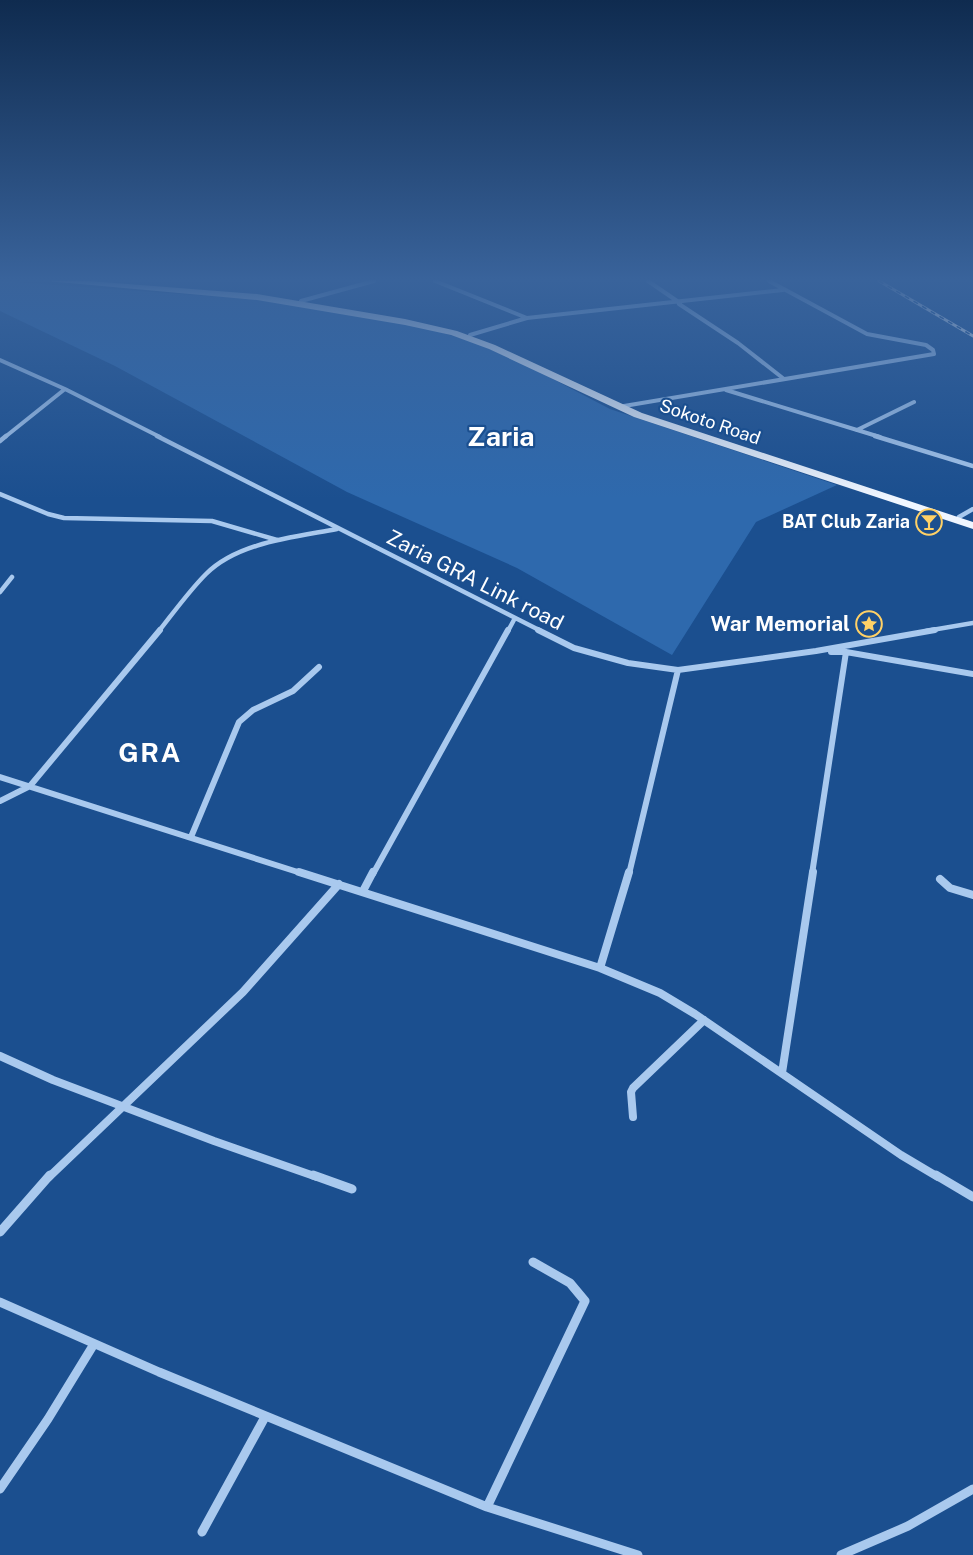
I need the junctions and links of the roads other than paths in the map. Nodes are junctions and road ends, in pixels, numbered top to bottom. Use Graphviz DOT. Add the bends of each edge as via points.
graph roads {
  1 [pos="507,354"];
  2 [pos="516,354"];
  3 [pos="752,354"];
  4 [pos="934,354"];
  5 [pos="0,360"];
  6 [pos="784,379"];
  7 [pos="723,389"];
  8 [pos="65,390"];
  9 [pos="914,402"];
  10 [pos="624,406"];
  11 [pos="856,430"];
  12 [pos="0,441"];
  13 [pos="973,466"];
  14 [pos="0,494"];
  15 [pos="973,509"];
  16 [pos="959,517"];
  17 [pos="973,524"];
  18 [pos="338,529"];
  19 [pos="277,540"];
  20 [pos="12,577"];
  21 [pos="0,592"];
  22 [pos="515,618"];
  23 [pos="973,623"];
  24 [pos="816,651"];
  25 [pos="846,652"];
  26 [pos="319,667"];
  27 [pos="678,670"];
  28 [pos="973,674"];
  29 [pos="0,777"];
  30 [pos="30,786"];
  31 [pos="0,801"];
  32 [pos="191,837"];
  33 [pos="940,879"];
  34 [pos="339,884"];
  35 [pos="363,891"];
  36 [pos="973,895"];
  37 [pos="600,968"];
  38 [pos="704,1020"];
  39 [pos="0,1056"];
  40 [pos="782,1073"];
  41 [pos="124,1105"];
  42 [pos="633,1117"];
  43 [pos="352,1189"];
  44 [pos="973,1197"];
  45 [pos="0,1232"];
  46 [pos="533,1262"];
  47 [pos="0,1302"];
  48 [pos="94,1344"];
  49 [pos="265,1417"];
  50 [pos="973,1488"];
  51 [pos="0,1489"];
  52 [pos="487,1507"];
  53 [pos="202,1532"];
  54 [pos="638,1555"];
  55 [pos="841,1555"];
  1 -- 17 [label="main road, Sokoto Road" via="628,411"];
  2 -- 10 [label="main road, Sokoto Road"];
  3 -- 6 [label="street"];
  4 -- 6 [label="street"];
  5 -- 8 [label="street, Zaria GRA Link road"];
  6 -- 7 [label="street"];
  7 -- 10 [label="street"];
  7 -- 11 [label="street"];
  8 -- 12 [label="street"];
  8 -- 18 [label="street, Zaria GRA Link road"];
  9 -- 11 [label="street"];
  10 -- 16 [label="main road, Sokoto Road"];
  11 -- 13 [label="street"];
  14 -- 19 [label="street" via="64,518 212,521"];
  15 -- 16 [label="street"];
  16 -- 17 [label="main road, Sokoto Road"];
  18 -- 19 [label="street"];
  18 -- 22 [label="street, Zaria GRA Link road"];
  19 -- 30 [label="street" via="216,564"];
  20 -- 21 [label="street"];
  22 -- 27 [label="street, Zaria GRA Link road" via="574,648 628,663"];
  22 -- 35 [label="street"];
  23 -- 24 [label="street, Zaria GRA Link road"];
  24 -- 25 [label="street"];
  24 -- 27 [label="street, Zaria GRA Link road"];
  25 -- 28 [label="street"];
  25 -- 40 [label="street"];
  26 -- 32 [label="street" via="293,691 252,710 239,722"];
  27 -- 37 [label="street" via="637,846"];
  29 -- 30 [label="street"];
  30 -- 31 [label="street"];
  30 -- 32 [label="street"];
  32 -- 34 [label="street"];
  33 -- 36 [label="street" via="951,889"];
  34 -- 35 [label="street"];
  34 -- 41 [label="street" via="243,992"];
  35 -- 37 [label="street"];
  37 -- 38 [label="street" via="660,993"];
  38 -- 40 [label="street"];
  38 -- 42 [label="street" via="633,1088"];
  39 -- 41 [label="street" via="52,1080"];
  40 -- 44 [label="street" via="901,1155"];
  41 -- 43 [label="street" via="214,1142"];
  41 -- 45 [label="street" via="40,1184"];
  46 -- 52 [label="street" via="568,1282 583,1294 585,1301"];
  47 -- 48 [label="street"];
  48 -- 49 [label="street"];
  48 -- 51 [label="street"];
  49 -- 52 [label="street"];
  49 -- 53 [label="street"];
  50 -- 55 [label="street" via="908,1526"];
  52 -- 54 [label="street"];
}
